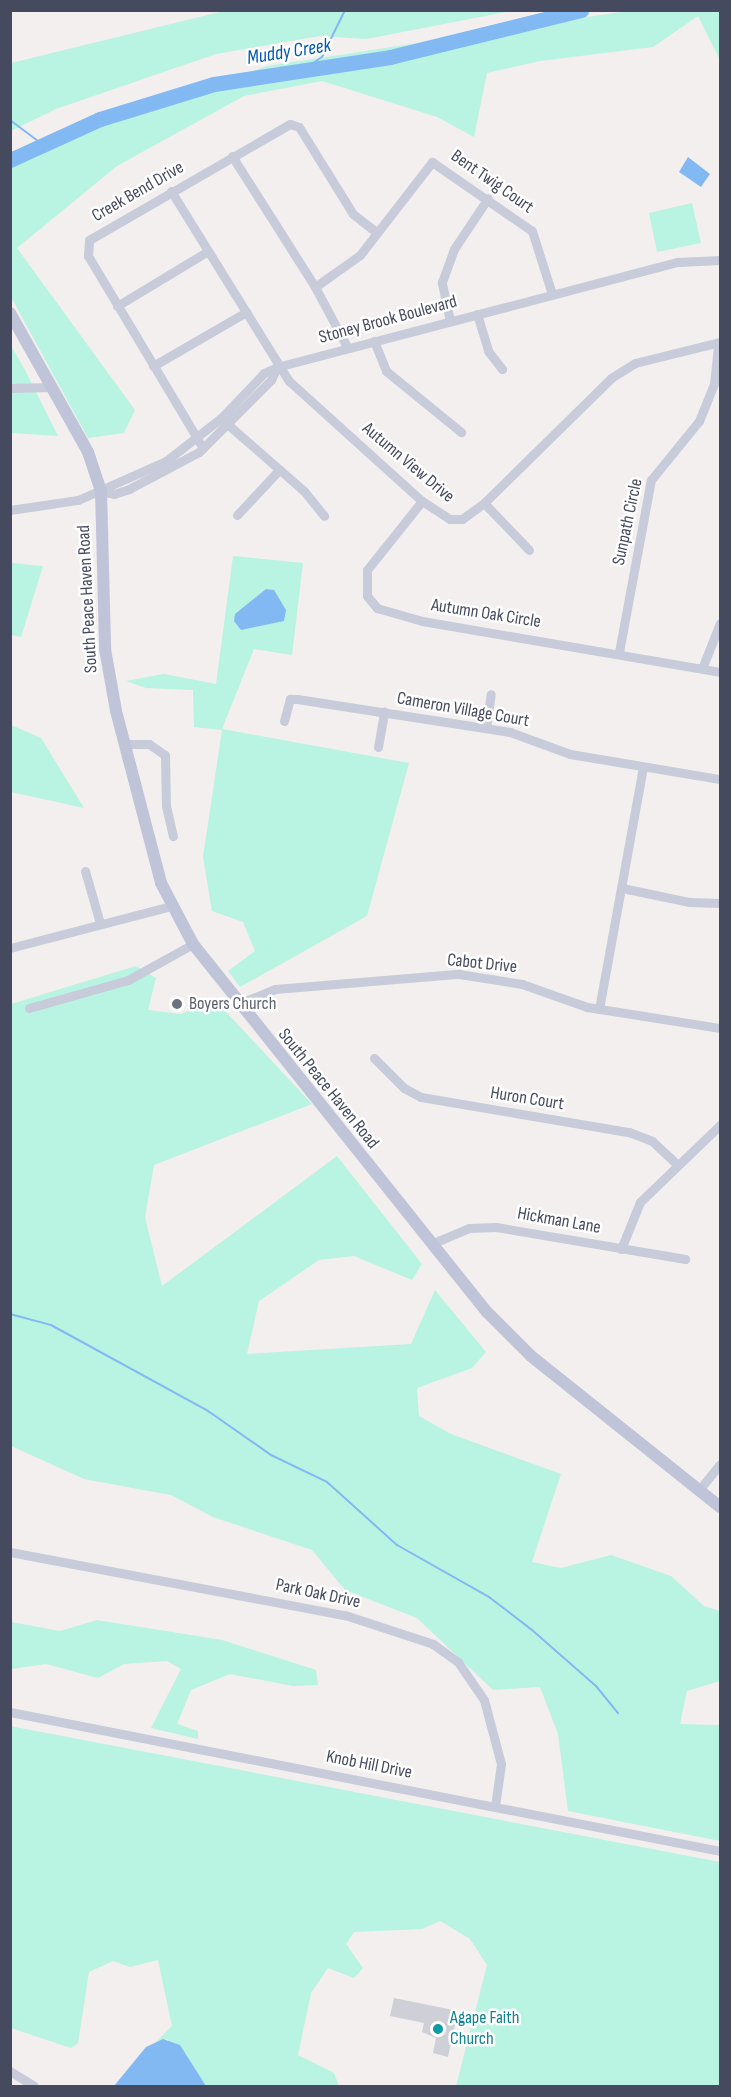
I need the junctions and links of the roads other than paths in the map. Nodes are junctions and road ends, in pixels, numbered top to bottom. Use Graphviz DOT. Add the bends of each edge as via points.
graph roads {
  1 [pos="232,156"];
  2 [pos="171,191"];
  3 [pos="488,198"];
  4 [pos="376,232"];
  5 [pos="208,251"];
  6 [pos="718,263"];
  7 [pos="315,287"];
  8 [pos="552,294"];
  9 [pos="117,306"];
  10 [pos="246,312"];
  11 [pos="10,313"];
  12 [pos="477,314"];
  13 [pos="450,321"];
  14 [pos="374,341"];
  15 [pos="719,344"];
  16 [pos="347,347"];
  17 [pos="153,366"];
  18 [pos="277,367"];
  19 [pos="502,369"];
  20 [pos="52,387"];
  21 [pos="10,388"];
  22 [pos="225,422"];
  23 [pos="461,432"];
  24 [pos="197,439"];
  25 [pos="203,448"];
  26 [pos="279,470"];
  27 [pos="101,491"];
  28 [pos="422,501"];
  29 [pos="484,503"];
  30 [pos="10,510"];
  31 [pos="237,516"];
  32 [pos="324,516"];
  33 [pos="529,550"];
  34 [pos="720,623"];
  35 [pos="620,652"];
  36 [pos="703,666"];
  37 [pos="720,672"];
  38 [pos="491,694"];
  39 [pos="384,712"];
  40 [pos="284,721"];
  41 [pos="486,728"];
  42 [pos="124,744"];
  43 [pos="378,747"];
  44 [pos="644,768"];
  45 [pos="720,779"];
  46 [pos="173,836"];
  47 [pos="85,871"];
  48 [pos="622,888"];
  49 [pos="720,903"];
  50 [pos="171,906"];
  51 [pos="100,923"];
  52 [pos="193,944"];
  53 [pos="10,948"];
  54 [pos="238,1004"];
  55 [pos="29,1008"];
  56 [pos="599,1009"];
  57 [pos="720,1028"];
  58 [pos="374,1058"];
  59 [pos="720,1125"];
  60 [pos="678,1165"];
  61 [pos="431,1244"];
  62 [pos="621,1249"];
  63 [pos="685,1259"];
  64 [pos="720,1464"];
  65 [pos="699,1490"];
  66 [pos="720,1507"];
  67 [pos="10,1552"];
  68 [pos="10,1712"];
  69 [pos="495,1806"];
  70 [pos="720,1851"];
  71 [pos="10,2071"];
  72 [pos="34,2086"];
  1 -- 2 [label="street, Creek Bend Drive"];
  1 -- 4 [label="street, Creek Bend Drive" via="286,124 295,125 353,214"];
  1 -- 7 [label="street"];
  2 -- 5 [label="street, Autumn View Drive"];
  2 -- 9 [label="street, Creek Bend Drive" via="87,243 88,256"];
  3 -- 4 [label="street, Bent Twig Court" via="432,162"];
  3 -- 8 [label="street, Bent Twig Court" via="532,231"];
  3 -- 13 [label="street" via="454,249 442,282"];
  4 -- 7 [label="street, Bent Twig Court" via="348,267"];
  5 -- 9 [label="street"];
  5 -- 10 [label="street, Autumn View Drive"];
  6 -- 8 [label="street, Stoney Brook Boulevard" via="678,262"];
  7 -- 16 [label="street"];
  8 -- 12 [label="street, Stoney Brook Boulevard"];
  9 -- 17 [label="street, Creek Bend Drive"];
  10 -- 17 [label="street"];
  10 -- 18 [label="street, Autumn View Drive"];
  11 -- 20 [label="main road, South Peace Haven Road"];
  12 -- 13 [label="street, Stoney Brook Boulevard"];
  12 -- 19 [label="street" via="488,351"];
  13 -- 14 [label="street, Stoney Brook Boulevard"];
  14 -- 16 [label="street, Stoney Brook Boulevard"];
  14 -- 23 [label="street" via="386,371"];
  15 -- 29 [label="street, Autumn View Drive" via="635,363 611,378"];
  15 -- 35 [label="street, Sunpath Circle" via="714,384 699,422 651,480"];
  16 -- 18 [label="street, Stoney Brook Boulevard"];
  17 -- 24 [label="street, Creek Bend Drive"];
  18 -- 22 [label="street, Stoney Brook Boulevard" via="264,373"];
  18 -- 28 [label="street, Autumn View Drive"];
  20 -- 21 [label="street"];
  20 -- 27 [label="main road, South Peace Haven Road" via="88,452"];
  22 -- 24 [label="street, Stoney Brook Boulevard"];
  22 -- 25 [label="street"];
  22 -- 26 [label="street"];
  24 -- 25 [label="street, Creek Bend Drive"];
  24 -- 27 [label="street, Stoney Brook Boulevard" via="166,461"];
  25 -- 27 [label="street" via="129,489 114,494"];
  26 -- 31 [label="street"];
  26 -- 32 [label="street"];
  27 -- 30 [label="street" via="59,504"];
  27 -- 42 [label="main road, South Peace Haven Road" via="105,649"];
  28 -- 29 [label="street, Autumn View Drive" via="457,521"];
  28 -- 35 [label="street, Autumn Oak Circle" via="367,570 365,588 371,603 395,616"];
  29 -- 33 [label="street"];
  34 -- 36 [label="street"];
  35 -- 36 [label="street, Autumn Oak Circle"];
  36 -- 37 [label="street, Autumn Oak Circle"];
  38 -- 41 [label="street"];
  39 -- 40 [label="street, Cameron Village Court" via="290,699"];
  39 -- 41 [label="street, Cameron Village Court"];
  39 -- 43 [label="street"];
  41 -- 44 [label="street, Cameron Village Court" via="530,738 570,754"];
  42 -- 46 [label="street" via="149,744 165,756 166,806"];
  42 -- 50 [label="main road, South Peace Haven Road"];
  44 -- 45 [label="street, Cameron Village Court"];
  44 -- 48 [label="street"];
  47 -- 51 [label="street"];
  48 -- 49 [label="street" via="690,902"];
  48 -- 56 [label="street"];
  50 -- 51 [label="street"];
  50 -- 52 [label="main road, South Peace Haven Road"];
  51 -- 53 [label="street"];
  52 -- 54 [label="main road, South Peace Haven Road"];
  52 -- 55 [label="street" via="128,980"];
  54 -- 56 [label="street, Cabot Drive" via="293,987 459,974 522,984"];
  54 -- 61 [label="main road, South Peace Haven Road"];
  56 -- 57 [label="street, Cabot Drive"];
  58 -- 60 [label="street, Huron Court" via="404,1088 421,1097 629,1132 652,1142"];
  59 -- 60 [label="street"];
  60 -- 62 [label="street" via="640,1202"];
  61 -- 62 [label="street, Hickman Lane" via="470,1228 496,1227"];
  61 -- 65 [label="main road, South Peace Haven Road" via="531,1356"];
  62 -- 63 [label="street, Hickman Lane"];
  64 -- 65 [label="street"];
  65 -- 66 [label="main road, South Peace Haven Road"];
  67 -- 69 [label="street, Park Oak Drive" via="345,1615 433,1644 458,1662 484,1700 501,1764"];
  68 -- 69 [label="street, Knob Hill Drive"];
  69 -- 70 [label="street, Knob Hill Drive"];
  71 -- 72 [label="street"];
}
